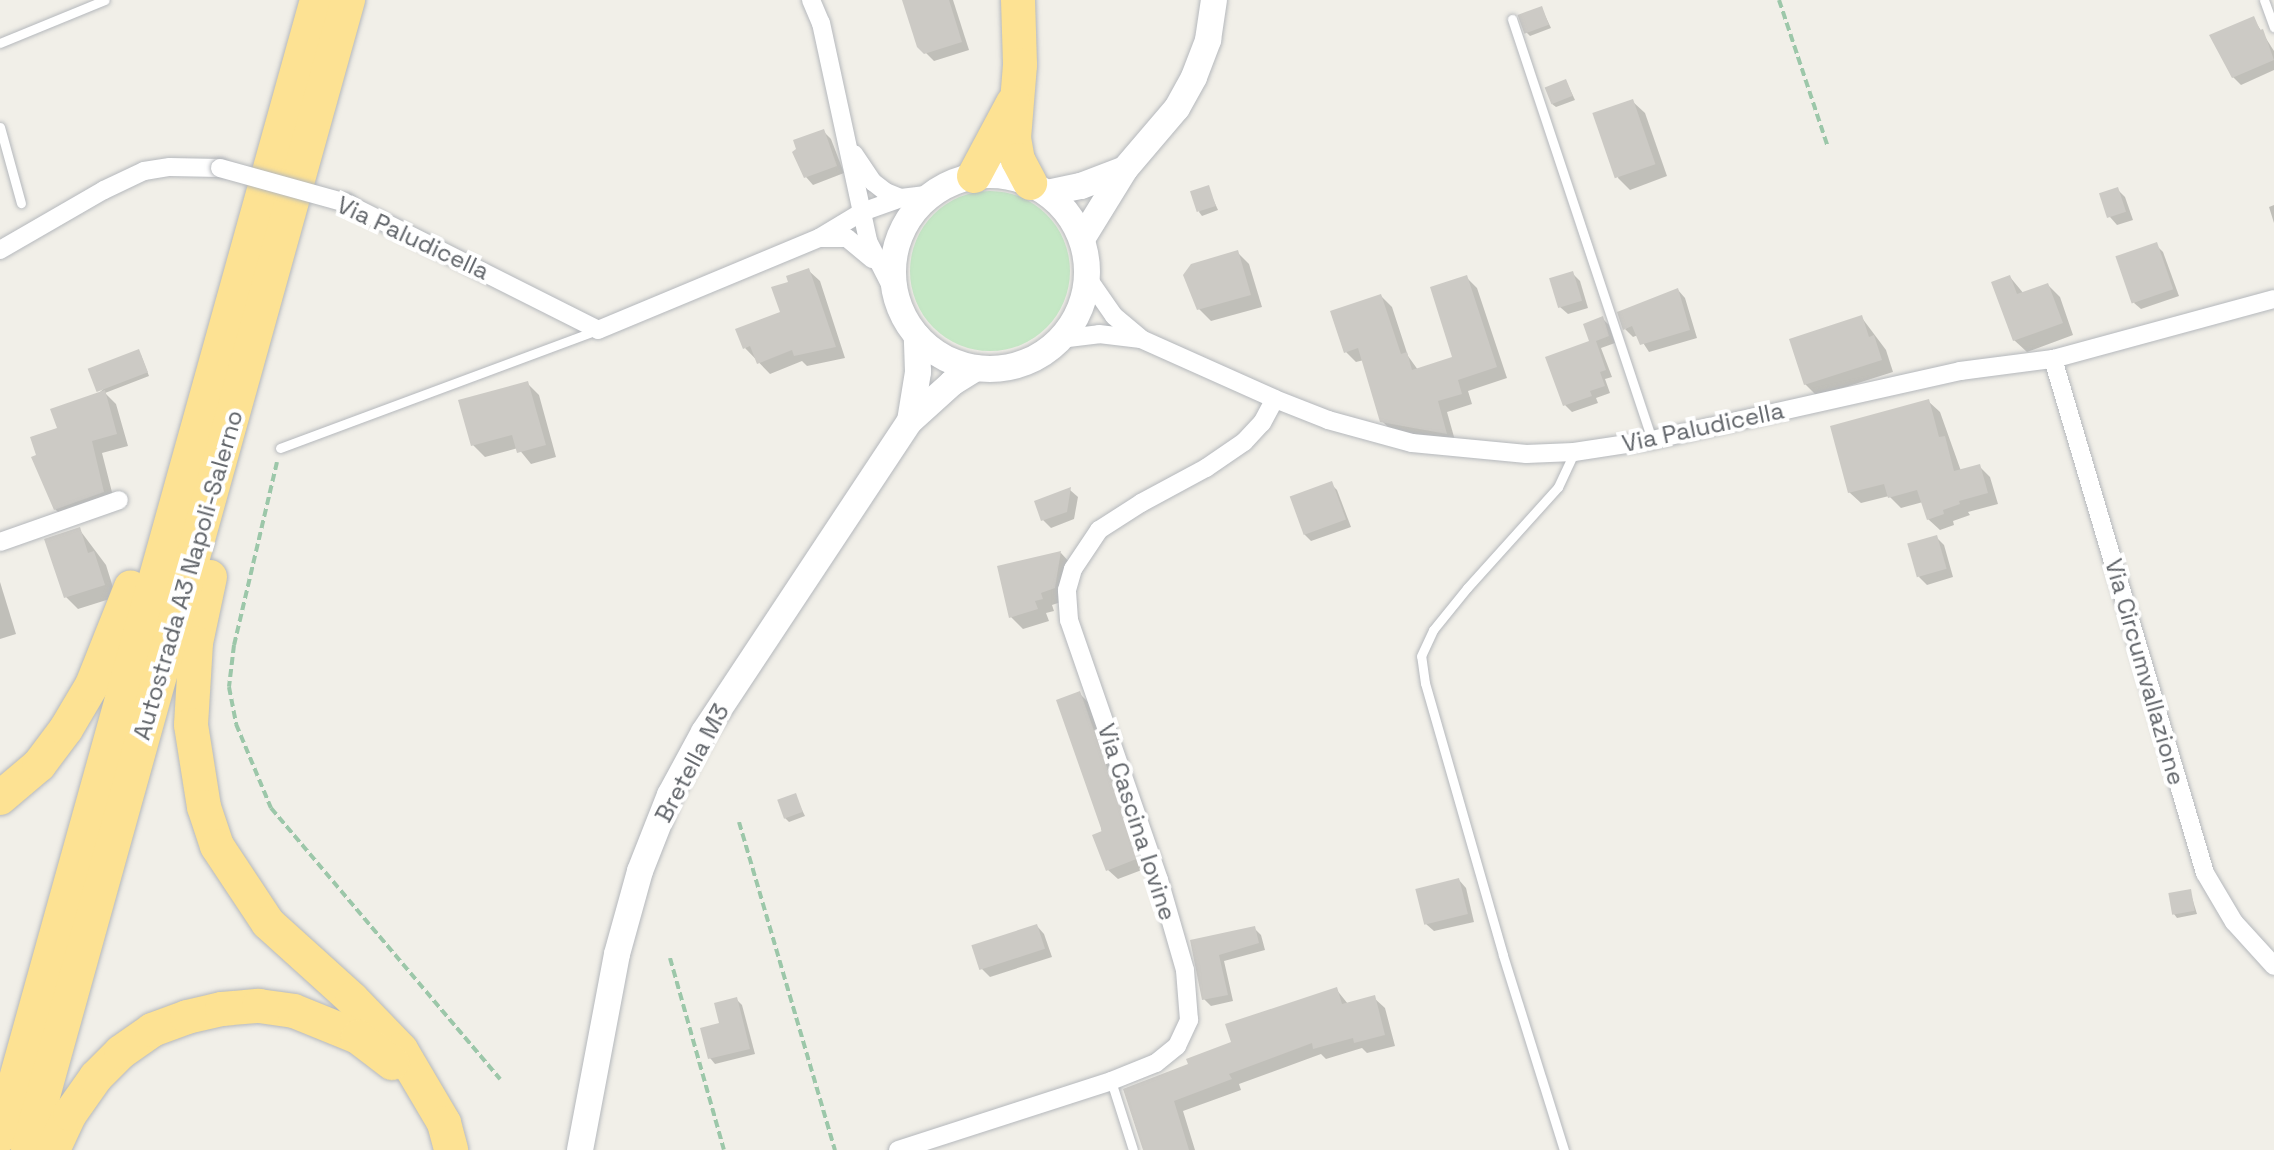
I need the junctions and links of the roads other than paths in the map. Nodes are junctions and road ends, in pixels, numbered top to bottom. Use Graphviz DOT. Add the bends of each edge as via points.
graph roads {
  1 [pos="105,0"];
  2 [pos="317,0"];
  3 [pos="348,0"];
  4 [pos="811,0"];
  5 [pos="1018,0"];
  6 [pos="1214,0"];
  7 [pos="2264,0"];
  8 [pos="1512,19"];
  9 [pos="2274,27"];
  10 [pos="0,43"];
  11 [pos="1015,99"];
  12 [pos="0,127"];
  13 [pos="847,136"];
  14 [pos="1125,169"];
  15 [pos="974,176"];
  16 [pos="1039,188"];
  17 [pos="932,194"];
  18 [pos="901,198"];
  19 [pos="21,203"];
  20 [pos="862,212"];
  21 [pos="819,238"];
  22 [pos="1082,239"];
  23 [pos="265,243"];
  24 [pos="0,250"];
  25 [pos="879,267"];
  26 [pos="1087,277"];
  27 [pos="896,296"];
  28 [pos="2274,299"];
  29 [pos="598,330"];
  30 [pos="917,336"];
  31 [pos="1060,339"];
  32 [pos="1141,339"];
  33 [pos="2053,359"];
  34 [pos="976,368"];
  35 [pos="1275,399"];
  36 [pos="910,421"];
  37 [pos="1652,440"];
  38 [pos="280,448"];
  39 [pos="1574,452"];
  40 [pos="119,500"];
  41 [pos="0,542"];
  42 [pos="0,798"];
  43 [pos="2274,966"];
  44 [pos="1111,1081"];
  45 [pos="423,1089"];
  46 [pos="0,1136"];
  47 [pos="28,1150"];
  48 [pos="53,1150"];
  49 [pos="451,1150"];
  50 [pos="580,1150"];
  51 [pos="898,1150"];
  52 [pos="1133,1150"];
  53 [pos="1564,1150"];
  1 -- 10 [label="lane"];
  2 -- 23 [label="highway, Autostrada A3 Napoli-Salerno"];
  3 -- 23 [label="highway, Autostrada A3 Napoli-Salerno"];
  4 -- 13 [label="street"];
  5 -- 11 [label="highway"];
  6 -- 14 [label="street" via="1208,40 1194,77 1155,137"];
  7 -- 9 [label="lane"];
  8 -- 37 [label="lane"];
  11 -- 15 [label="highway"];
  11 -- 16 [label="highway" via="1018,160"];
  12 -- 19 [label="lane"];
  13 -- 18 [label="street" via="873,182"];
  13 -- 20 [label="street"];
  14 -- 16 [label="street" via="1081,186"];
  14 -- 22 [label="street"];
  15 -- 16 [label="street" via="1012,177"];
  15 -- 17 [label="street"];
  16 -- 22 [label="street" via="1062,206"];
  17 -- 18 [label="street"];
  17 -- 27 [label="street" via="904,229 895,262"];
  18 -- 20 [label="street"];
  20 -- 21 [label="street"];
  20 -- 25 [label="street"];
  21 -- 25 [label="street" via="847,238"];
  21 -- 29 [label="street"];
  22 -- 26 [label="street"];
  23 -- 42 [label="highway" via="207,341 172,440 132,585 92,685 39,765"];
  23 -- 45 [label="highway" via="241,464 196,643 191,725 196,769 217,846 240,884 268,923 401,1050"];
  23 -- 46 [label="highway, Autostrada A3 Napoli-Salerno"];
  23 -- 47 [label="highway, Autostrada A3 Napoli-Salerno"];
  24 -- 29 [label="street, Via Paludicella, bridge" via="144,171 220,168 346,203"];
  25 -- 27 [label="street"];
  26 -- 31 [label="street" via="1078,315"];
  26 -- 32 [label="street, Via Paludicella" via="1114,316"];
  27 -- 30 [label="street"];
  28 -- 33 [label="street, Via Paludicella"];
  29 -- 38 [label="lane"];
  30 -- 34 [label="street" via="934,351"];
  30 -- 36 [label="street, Bretella M3"];
  31 -- 32 [label="street, Via Paludicella" via="1099,334"];
  31 -- 34 [label="street" via="1021,365"];
  32 -- 35 [label="street, Via Paludicella"];
  33 -- 37 [label="street, Via Paludicella" via="1960,371"];
  33 -- 43 [label="street, Via Circumvallazione" via="2205,873 2234,922"];
  34 -- 36 [label="street, Bretella M3"];
  35 -- 39 [label="street, Via Paludicella" via="1412,443 1489,452"];
  35 -- 44 [label="street, Via Cascina Iovine" via="1244,442 1099,530 1073,569 1067,590 1069,620 1159,880 1190,996 1189,1020 1177,1046 1156,1063"];
  36 -- 50 [label="street, Bretella M3" via="704,732 670,795 640,871 617,954"];
  37 -- 39 [label="street, Via Paludicella"];
  39 -- 53 [label="lane" via="1558,487 1433,630 1421,656 1503,955"];
  40 -- 41 [label="street"];
  44 -- 51 [label="street, Via Cascina Iovine"];
  44 -- 52 [label="lane"];
  45 -- 48 [label="highway" via="358,1037 328,1022 259,1006 222,1009 152,1030 121,1052 70,1114"];
  45 -- 49 [label="highway" via="444,1123"];
}
